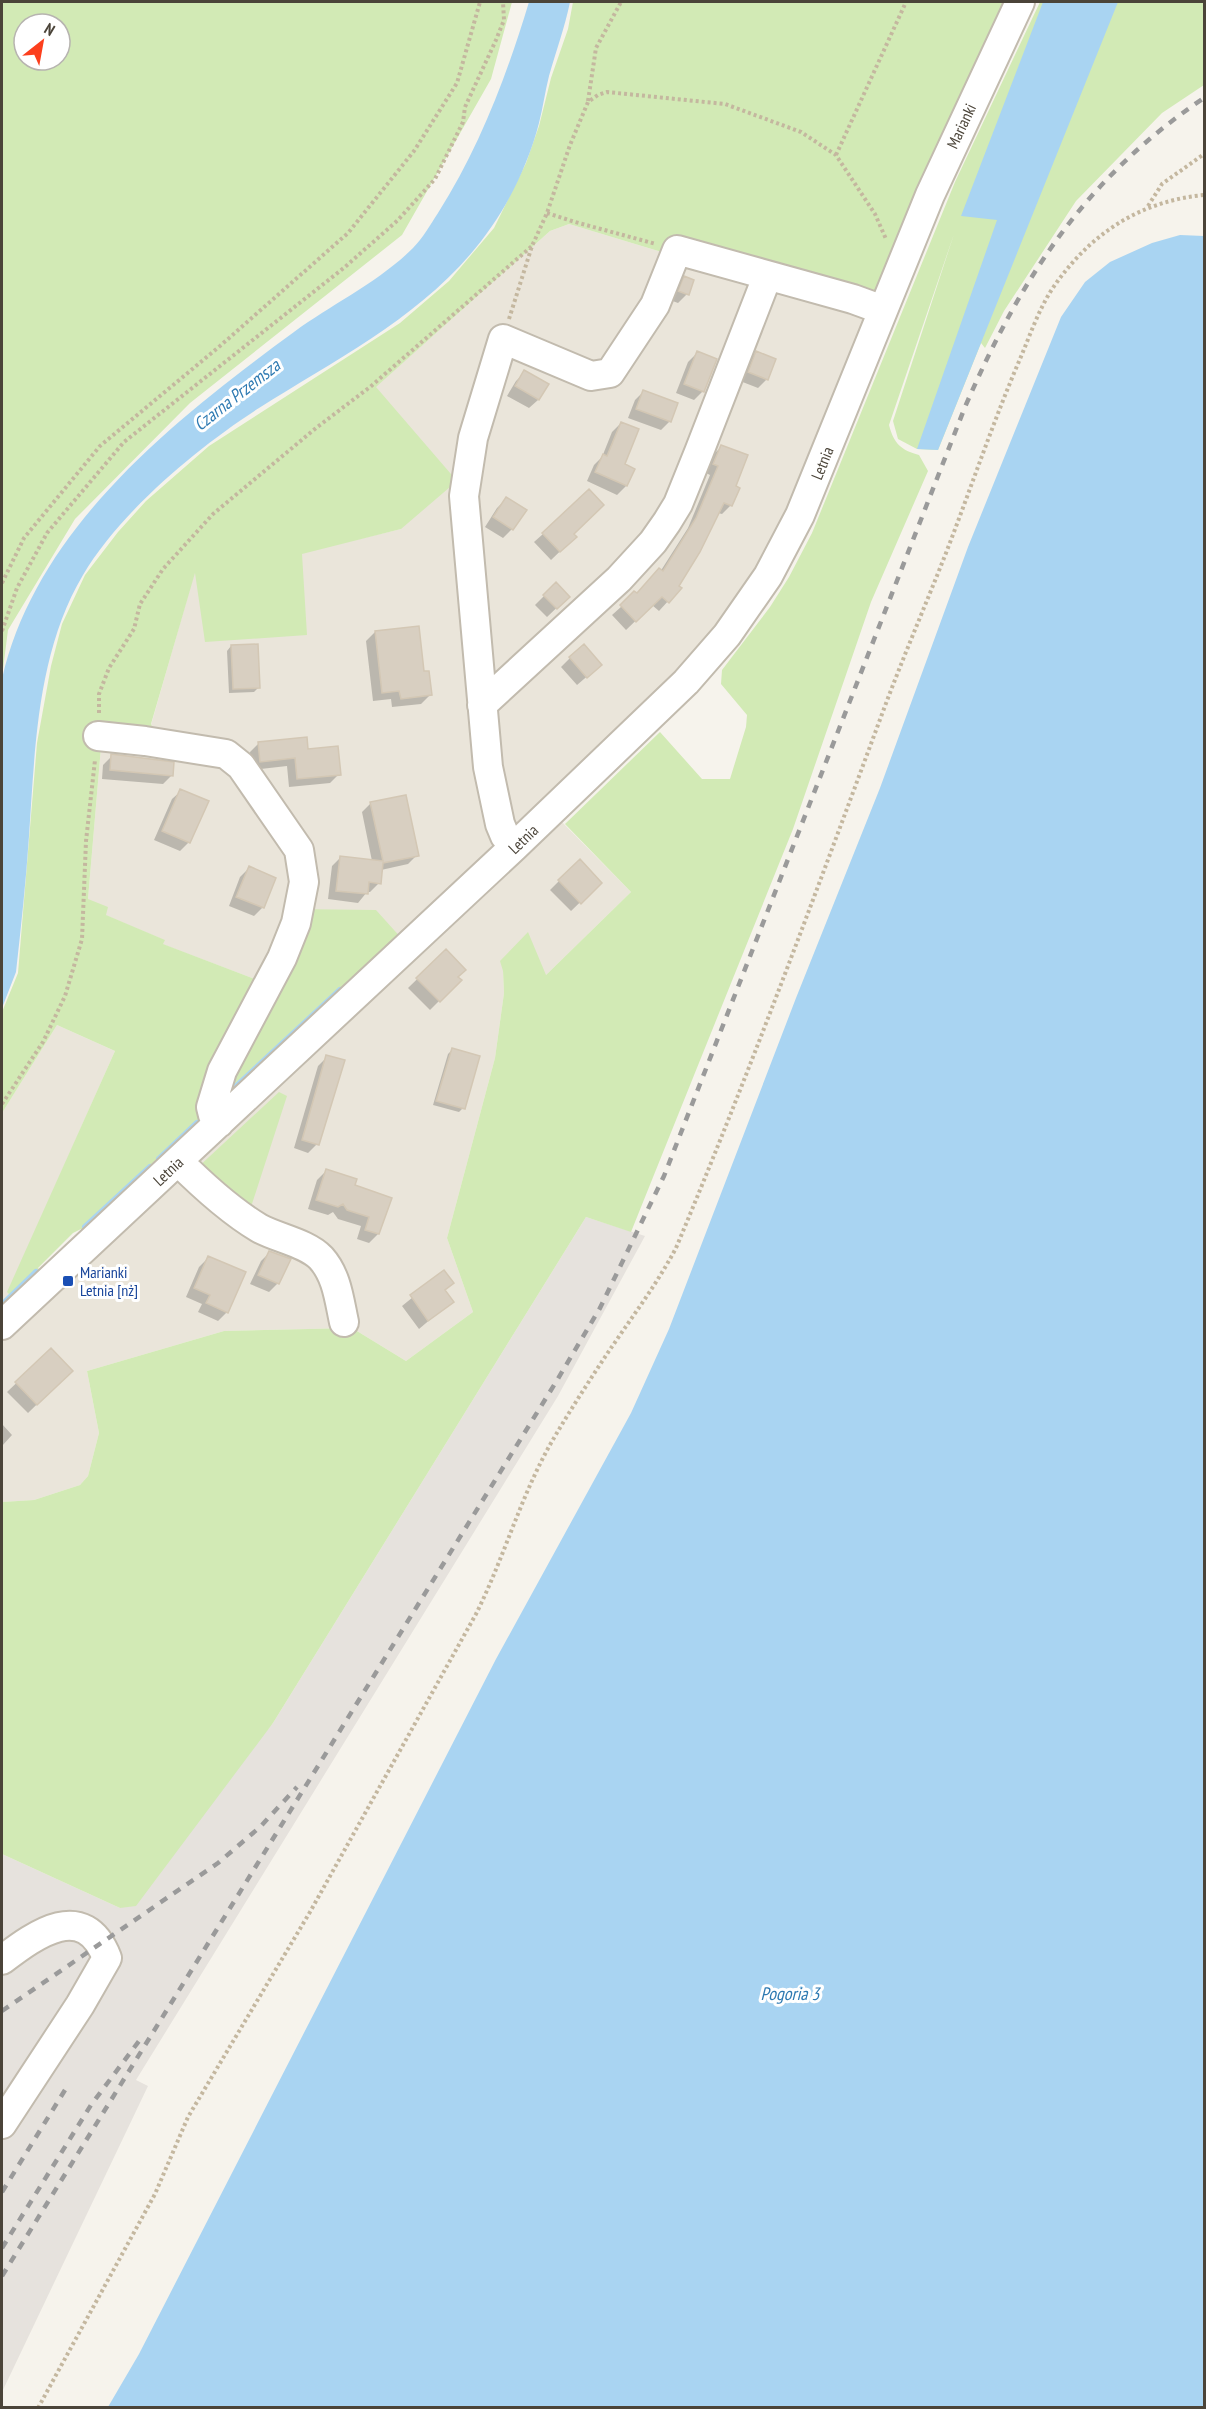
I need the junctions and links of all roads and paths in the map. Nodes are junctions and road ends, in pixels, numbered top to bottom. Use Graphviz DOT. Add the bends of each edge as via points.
graph roads {
  1 [pos="480,2"];
  2 [pos="503,2"];
  3 [pos="621,2"];
  4 [pos="906,2"];
  5 [pos="1020,2"];
  6 [pos="588,102"];
  7 [pos="836,154"];
  8 [pos="1204,154"];
  9 [pos="1204,195"];
  10 [pos="1148,207"];
  11 [pos="547,213"];
  12 [pos="532,246"];
  13 [pos="677,249"];
  14 [pos="906,252"];
  15 [pos="767,277"];
  16 [pos="883,310"];
  17 [pos="503,339"];
  18 [pos="2,583"];
  19 [pos="2,631"];
  20 [pos="482,705"];
  21 [pos="98,736"];
  22 [pos="514,847"];
  23 [pos="2,1104"];
  24 [pos="219,1123"];
  25 [pos="178,1161"];
  26 [pos="344,1322"];
  27 [pos="2,1325"];
  28 [pos="2,1960"];
  29 [pos="14,2084"];
  30 [pos="2,2124"];
  31 [pos="38,2408"];
  1 -- 18 [label="path" via="457,83 414,152 348,233 100,446 24,538"];
  2 -- 19 [label="path" via="504,20 435,179 398,220 345,267 124,442 47,533 17,588"];
  3 -- 6 [label="path" via="596,48"];
  4 -- 7 [label="path"];
  5 -- 14 [label="street, Marianki"];
  6 -- 7 [label="path" via="606,92 725,104 801,132"];
  6 -- 11 [label="path"];
  7 -- 14 [label="path" via="875,214 886,239"];
  8 -- 10 [label="path" via="1162,184"];
  9 -- 10 [label="path"];
  10 -- 31 [label="path" via="1129,216 1088,248 1062,275 1044,303 1009,383 776,1000 676,1248 550,1444 476,1614 310,1912 188,2117 159,2185"];
  11 -- 12 [label="path"];
  11 -- 13 [label="path"];
  12 -- 17 [label="path"];
  12 -- 21 [label="path" via="370,387 213,514 163,568 140,604 134,629 109,668 99,694"];
  13 -- 15 [label="street"];
  13 -- 17 [label="street" via="655,305 610,373 591,376"];
  14 -- 16 [label="street, Letnia"];
  15 -- 16 [label="street"];
  15 -- 20 [label="street" via="678,504 667,522 620,579"];
  16 -- 22 [label="street, Letnia" via="800,515 754,599 686,682"];
  17 -- 20 [label="street" via="473,438 464,496"];
  20 -- 22 [label="street" via="496,808 502,830"];
  21 -- 23 [label="path" via="86,841 81,939 65,996 43,1042"];
  21 -- 24 [label="street" via="226,754 241,766 299,850 304,882 296,923 282,958 222,1071 211,1107"];
  22 -- 24 [label="street, Letnia"];
  24 -- 25 [label="street, Letnia"];
  25 -- 26 [label="street" via="241,1216 320,1257 335,1280"];
  25 -- 27 [label="street, Letnia"];
  28 -- 29 [label="street" via="45,1931 64,1926 89,1931 102,1944 107,1958 80,2005"];
  29 -- 30 [label="street"];
}
